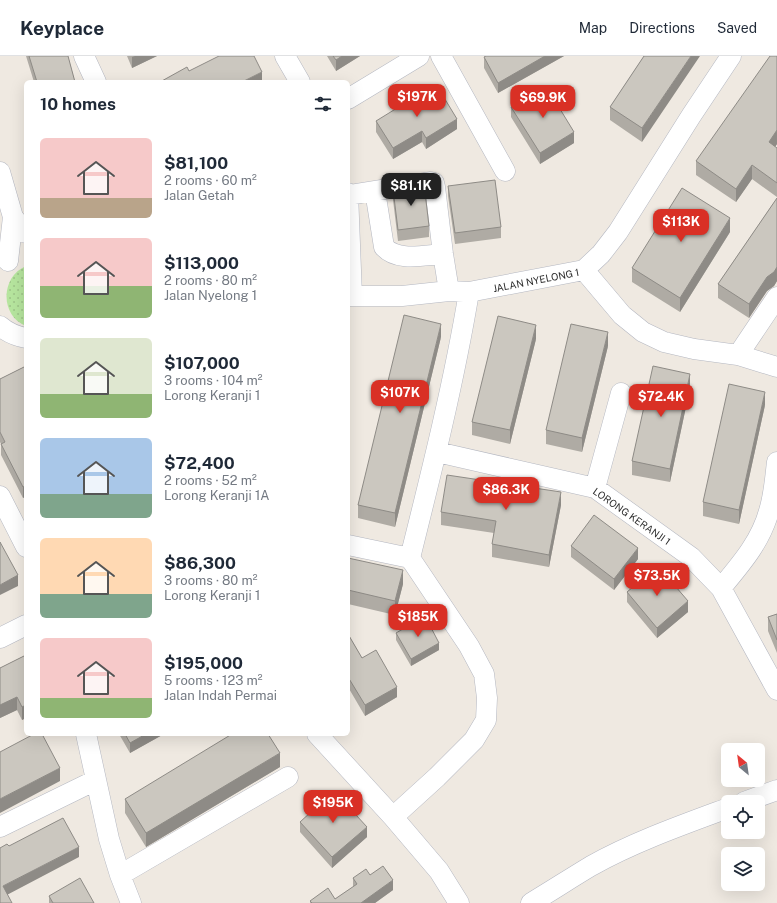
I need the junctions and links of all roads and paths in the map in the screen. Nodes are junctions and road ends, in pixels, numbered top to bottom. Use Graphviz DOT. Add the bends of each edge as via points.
graph roads {
  1 [pos="84,56"];
  2 [pos="285,56"];
  3 [pos="419,56"];
  4 [pos="441,56"];
  5 [pos="731,56"];
  6 [pos="95,80"];
  7 [pos="299,80"];
  8 [pos="350,98"];
  9 [pos="505,171"];
  10 [pos="0,172"];
  11 [pos="375,191"];
  12 [pos="350,194"];
  13 [pos="13,217"];
  14 [pos="24,231"];
  15 [pos="443,254"];
  16 [pos="11,261"];
  17 [pos="584,270"];
  18 [pos="449,292"];
  19 [pos="469,292"];
  20 [pos="350,296"];
  21 [pos="777,297"];
  22 [pos="738,355"];
  23 [pos="777,367"];
  24 [pos="620,393"];
  25 [pos="437,452"];
  26 [pos="777,462"];
  27 [pos="595,488"];
  28 [pos="0,496"];
  29 [pos="24,543"];
  30 [pos="350,545"];
  31 [pos="410,558"];
  32 [pos="721,588"];
  33 [pos="24,626"];
  34 [pos="0,638"];
  35 [pos="777,690"];
  36 [pos="86,736"];
  37 [pos="319,736"];
  38 [pos="288,777"];
  39 [pos="96,780"];
  40 [pos="777,790"];
  41 [pos="763,795"];
  42 [pos="721,810"];
  43 [pos="392,817"];
  44 [pos="0,827"];
  45 [pos="120,875"];
  46 [pos="131,903"];
  47 [pos="459,903"];
  48 [pos="531,903"];
  1 -- 6 [label="street"];
  2 -- 7 [label="street"];
  3 -- 8 [label="street"];
  4 -- 9 [label="street"];
  5 -- 17 [label="street, JALAN NYELONG 1" via="618,232 601,254"];
  10 -- 13 [label="street"];
  11 -- 12 [label="street"];
  11 -- 15 [label="street" via="384,247 388,251 405,257"];
  11 -- 15 [label="street" via="434,183"];
  13 -- 14 [label="street"];
  13 -- 16 [label="street"];
  15 -- 18 [label="street"];
  17 -- 19 [label="street, JALAN NYELONG 1"];
  17 -- 22 [label="street" via="622,315 643,332 664,342"];
  18 -- 19 [label="street, JALAN NYELONG 1"];
  18 -- 20 [label="street, JALAN NYELONG 1" via="402,296"];
  19 -- 25 [label="street"];
  21 -- 22 [label="street"];
  22 -- 23 [label="street"];
  24 -- 27 [label="street"];
  25 -- 27 [label="street, LORONG KERANJI 1"];
  25 -- 31 [label="street"];
  26 -- 32 [label="street" via="770,510 760,535 744,561"];
  27 -- 32 [label="street, LORONG KERANJI 1" via="691,557"];
  28 -- 29 [label="street"];
  30 -- 31 [label="street"];
  31 -- 43 [label="street" via="469,646 484,674 486,720 474,740 438,777"];
  32 -- 35 [label="street, LORONG KERANJI 1"];
  33 -- 34 [label="street"];
  36 -- 39 [label="street"];
  37 -- 43 [label="street"];
  38 -- 45 [label="street"];
  39 -- 44 [label="street"];
  39 -- 45 [label="street" via="109,840"];
  40 -- 41 [label="street"];
  42 -- 48 [label="street" via="634,845 591,866"];
  43 -- 47 [label="street" via="439,871"];
  45 -- 46 [label="street"];
}
